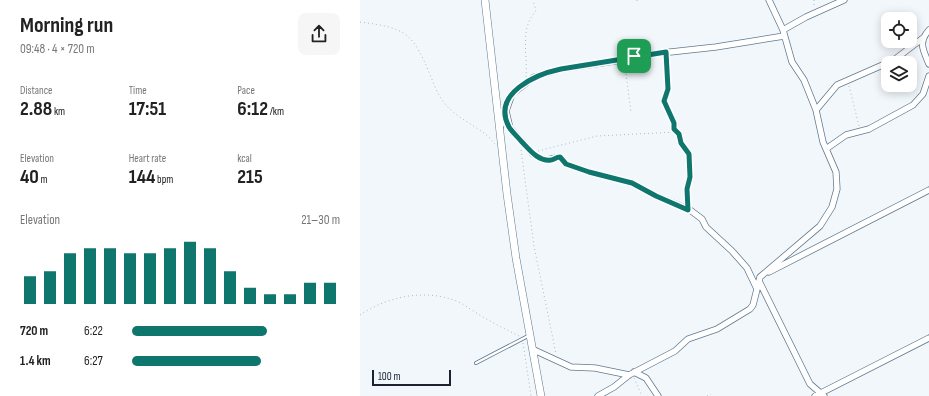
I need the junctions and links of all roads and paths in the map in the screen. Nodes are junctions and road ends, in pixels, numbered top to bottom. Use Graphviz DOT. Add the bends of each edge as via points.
graph roads {
  1 [pos="485,0"];
  2 [pos="533,0"];
  3 [pos="636,0"];
  4 [pos="769,0"];
  5 [pos="814,0"];
  6 [pos="844,0"];
  7 [pos="637,3"];
  8 [pos="813,13"];
  9 [pos="360,22"];
  10 [pos="929,30"];
  11 [pos="784,33"];
  12 [pos="922,38"];
  13 [pos="666,52"];
  14 [pos="624,59"];
  15 [pos="929,64"];
  16 [pos="929,76"];
  17 [pos="851,78"];
  18 [pos="523,85"];
  19 [pos="926,93"];
  20 [pos="816,110"];
  21 [pos="506,111"];
  22 [pos="631,112"];
  23 [pos="500,129"];
  24 [pos="677,132"];
  25 [pos="854,133"];
  26 [pos="521,147"];
  27 [pos="826,149"];
  28 [pos="532,152"];
  29 [pos="503,154"];
  30 [pos="929,190"];
  31 [pos="688,210"];
  32 [pos="763,275"];
  33 [pos="758,281"];
  34 [pos="757,289"];
  35 [pos="360,315"];
  36 [pos="530,335"];
  37 [pos="522,338"];
  38 [pos="929,338"];
  39 [pos="534,350"];
  40 [pos="559,362"];
  41 [pos="476,363"];
  42 [pos="631,373"];
  43 [pos="711,394"];
  44 [pos="820,395"];
  45 [pos="531,396"];
  46 [pos="541,396"];
  47 [pos="598,396"];
  48 [pos="642,396"];
  49 [pos="658,396"];
  50 [pos="707,396"];
  1 -- 23 [label="street"];
  2 -- 18 [label="path" via="536,11 524,37 527,61"];
  3 -- 7 [label="path"];
  4 -- 11 [label="street"];
  5 -- 8 [label="path"];
  6 -- 8 [label="street"];
  8 -- 11 [label="street"];
  9 -- 29 [label="path" via="395,28 414,41 446,106 486,133"];
  10 -- 12 [label="street"];
  11 -- 13 [label="street" via="716,47"];
  11 -- 20 [label="street" via="792,62 804,80"];
  12 -- 15 [label="street"];
  12 -- 17 [label="street" via="894,60"];
  13 -- 14 [label="street"];
  13 -- 24 [label="path" via="668,89 664,101"];
  14 -- 18 [label="street" via="546,72"];
  14 -- 22 [label="path"];
  16 -- 19 [label="street"];
  17 -- 20 [label="street" via="837,85"];
  17 -- 25 [label="path" via="849,85 859,125"];
  18 -- 21 [label="street" via="512,94"];
  19 -- 25 [label="street" via="913,105 886,121"];
  20 -- 27 [label="street"];
  21 -- 23 [label="street"];
  21 -- 28 [label="street" via="510,128"];
  23 -- 29 [label="street"];
  24 -- 28 [label="path" via="597,136"];
  24 -- 31 [label="path" via="689,154"];
  25 -- 27 [label="street" via="846,135"];
  26 -- 40 [label="path" via="534,246"];
  27 -- 32 [label="street" via="837,180 836,198 830,212 816,231"];
  28 -- 31 [label="street" via="547,160 560,157 566,164 632,183"];
  29 -- 36 [label="street" via="516,258"];
  30 -- 32 [label="street"];
  31 -- 34 [label="street" via="702,219 712,233 747,268"];
  32 -- 33 [label="street"];
  33 -- 34 [label="street"];
  33 -- 44 [label="street" via="807,378"];
  34 -- 42 [label="street" via="754,305 745,313 717,329 688,338 675,351"];
  35 -- 37 [label="path" via="373,306 392,299 418,294 434,295 455,300"];
  36 -- 37 [label="lane"];
  36 -- 39 [label="street"];
  37 -- 41 [label="lane"];
  37 -- 45 [label="path"];
  38 -- 44 [label="street"];
  39 -- 40 [label="street"];
  39 -- 46 [label="street"];
  40 -- 42 [label="street" via="571,367"];
  42 -- 47 [label="street"];
  42 -- 48 [label="path"];
  42 -- 49 [label="street" via="646,378"];
  43 -- 50 [label="path"];
}
